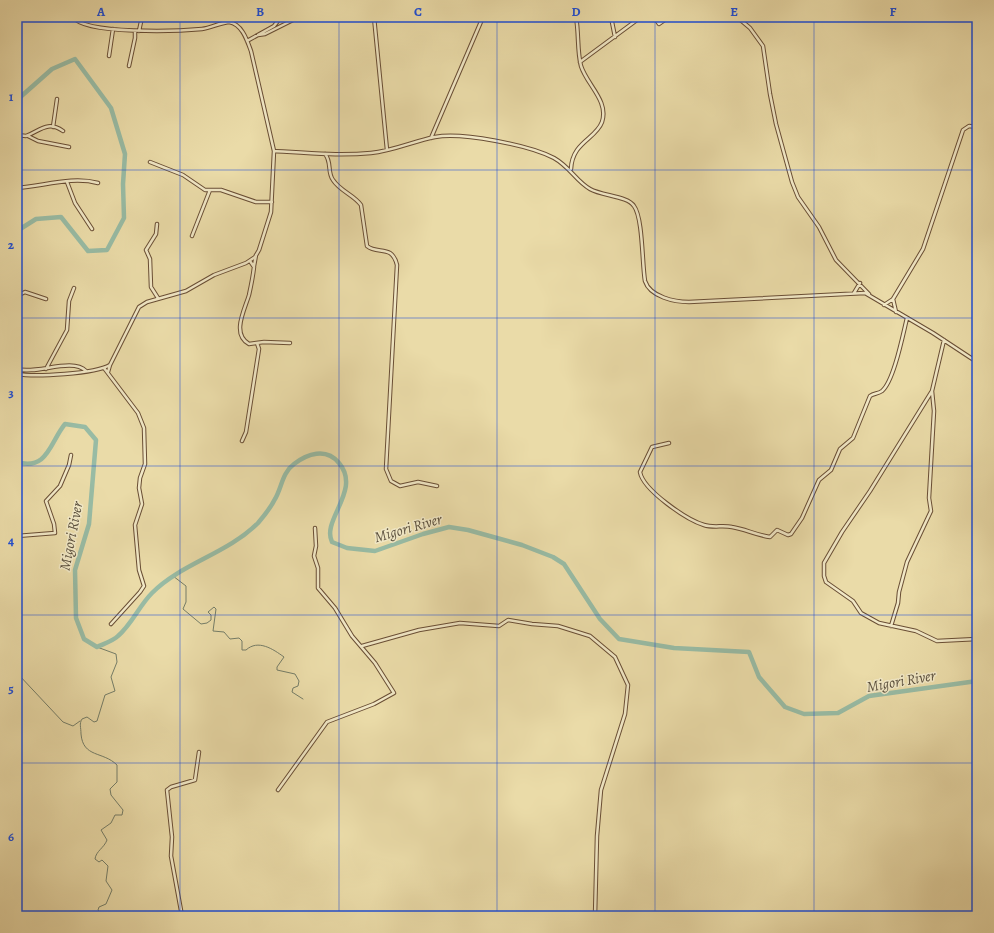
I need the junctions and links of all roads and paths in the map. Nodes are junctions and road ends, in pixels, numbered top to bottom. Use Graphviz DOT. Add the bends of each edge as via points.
graph roads {
  1 [pos="73,17"];
  2 [pos="142,17"];
  3 [pos="234,17"];
  4 [pos="281,17"];
  5 [pos="299,17"];
  6 [pos="374,17"];
  7 [pos="483,17"];
  8 [pos="576,17"];
  9 [pos="611,17"];
  10 [pos="641,17"];
  11 [pos="654,17"];
  12 [pos="669,17"];
  13 [pos="737,17"];
  14 [pos="232,22"];
  15 [pos="113,29"];
  16 [pos="135,31"];
  17 [pos="139,31"];
  18 [pos="258,35"];
  19 [pos="615,36"];
  20 [pos="248,41"];
  21 [pos="109,56"];
  22 [pos="580,62"];
  23 [pos="129,66"];
  24 [pos="57,99"];
  25 [pos="53,127"];
  26 [pos="977,127"];
  27 [pos="63,131"];
  28 [pos="17,135"];
  29 [pos="28,136"];
  30 [pos="431,138"];
  31 [pos="68,147"];
  32 [pos="388,150"];
  33 [pos="274,151"];
  34 [pos="324,153"];
  35 [pos="572,160"];
  36 [pos="150,162"];
  37 [pos="565,165"];
  38 [pos="571,170"];
  39 [pos="67,182"];
  40 [pos="98,183"];
  41 [pos="17,188"];
  42 [pos="210,190"];
  43 [pos="272,202"];
  44 [pos="157,224"];
  45 [pos="92,229"];
  46 [pos="192,236"];
  47 [pos="256,255"];
  48 [pos="250,261"];
  49 [pos="254,266"];
  50 [pos="860,283"];
  51 [pos="74,288"];
  52 [pos="854,293"];
  53 [pos="869,294"];
  54 [pos="17,296"];
  55 [pos="158,298"];
  56 [pos="46,299"];
  57 [pos="893,299"];
  58 [pos="884,305"];
  59 [pos="896,312"];
  60 [pos="907,318"];
  61 [pos="944,340"];
  62 [pos="257,343"];
  63 [pos="290,343"];
  64 [pos="977,362"];
  65 [pos="110,365"];
  66 [pos="103,368"];
  67 [pos="17,369"];
  68 [pos="46,369"];
  69 [pos="86,371"];
  70 [pos="108,372"];
  71 [pos="17,374"];
  72 [pos="932,391"];
  73 [pos="242,441"];
  74 [pos="669,443"];
  75 [pos="71,455"];
  76 [pos="437,486"];
  77 [pos="315,528"];
  78 [pos="17,536"];
  79 [pos="111,624"];
  80 [pos="891,626"];
  81 [pos="977,639"];
  82 [pos="362,646"];
  83 [pos="199,752"];
  84 [pos="278,790"];
  85 [pos="182,916"];
  86 [pos="595,916"];
  1 -- 15 [label="street" via="82,24"];
  2 -- 17 [label="street"];
  3 -- 14 [label="street"];
  4 -- 18 [label="street" via="274,26"];
  5 -- 18 [label="street"];
  6 -- 32 [label="street"];
  7 -- 30 [label="street"];
  8 -- 22 [label="street"];
  9 -- 19 [label="street"];
  10 -- 19 [label="street"];
  11 -- 12 [label="street" via="660,24"];
  13 -- 50 [label="street" via="750,28 763,46 770,94 795,191 819,227 836,260"];
  14 -- 17 [label="street" via="201,29"];
  14 -- 20 [label="street"];
  15 -- 16 [label="street"];
  15 -- 21 [label="street"];
  16 -- 17 [label="street"];
  16 -- 23 [label="street"];
  18 -- 20 [label="street"];
  19 -- 22 [label="street"];
  20 -- 33 [label="street"];
  22 -- 35 [label="street" via="600,99 603,115 599,128 583,142"];
  24 -- 25 [label="street"];
  25 -- 27 [label="street"];
  25 -- 29 [label="street" via="41,127"];
  26 -- 57 [label="street" via="969,126 963,130 921,253"];
  28 -- 29 [label="street"];
  29 -- 31 [label="street" via="38,141"];
  30 -- 32 [label="street"];
  30 -- 37 [label="street" via="453,136 493,141 534,150"];
  32 -- 34 [label="street" via="359,154"];
  33 -- 34 [label="street"];
  33 -- 43 [label="street"];
  34 -- 76 [label="street" via="330,161 330,174 334,182 361,205 367,246 386,251 394,257 397,266 389,396 386,469 388,476 391,481 401,486 418,482"];
  35 -- 37 [label="street"];
  35 -- 38 [label="street"];
  36 -- 42 [label="street" via="183,175 202,188"];
  37 -- 38 [label="street"];
  38 -- 52 [label="street" via="589,189 626,200 634,206 639,221 645,281 648,288 661,296 683,302"];
  39 -- 40 [label="street"];
  39 -- 41 [label="street"];
  39 -- 45 [label="street" via="75,203"];
  42 -- 43 [label="street" via="218,189 256,202"];
  42 -- 46 [label="street"];
  43 -- 47 [label="street" via="270,217"];
  44 -- 55 [label="street" via="156,234 146,250 150,259 151,287"];
  47 -- 48 [label="street"];
  47 -- 49 [label="street"];
  48 -- 49 [label="street"];
  48 -- 55 [label="street" via="214,275 186,291"];
  49 -- 62 [label="street" via="240,328 247,343"];
  50 -- 52 [label="street"];
  50 -- 53 [label="street"];
  51 -- 68 [label="street" via="69,301 67,330"];
  52 -- 53 [label="street"];
  53 -- 58 [label="street"];
  54 -- 56 [label="street" via="25,292"];
  55 -- 65 [label="street" via="147,302 136,311"];
  57 -- 58 [label="street"];
  57 -- 59 [label="street"];
  58 -- 59 [label="street"];
  59 -- 60 [label="street"];
  60 -- 61 [label="street"];
  60 -- 74 [label="street" via="898,357 887,383 882,391 870,396 853,438 840,449 829,472 821,476 802,518 791,535 777,530 768,537 732,527 707,526 679,512 644,480 640,472 652,446"];
  61 -- 64 [label="street"];
  61 -- 72 [label="street"];
  62 -- 63 [label="street"];
  62 -- 73 [label="street" via="259,349 246,432"];
  65 -- 66 [label="street"];
  65 -- 70 [label="street"];
  66 -- 69 [label="street"];
  66 -- 70 [label="street"];
  67 -- 68 [label="street"];
  68 -- 69 [label="street" via="77,366"];
  69 -- 71 [label="street" via="32,376"];
  70 -- 79 [label="street" via="140,417 145,431 145,464 139,488 142,504 135,525 139,570 144,586"];
  72 -- 80 [label="street" via="934,411 929,498 931,509 908,562"];
  72 -- 80 [label="street" via="824,563 826,582 853,601 861,614"];
  75 -- 78 [label="street" via="60,486 46,502 55,533"];
  77 -- 82 [label="street" via="314,556 318,568 318,588 336,608 352,636"];
  80 -- 81 [label="street" via="916,631 937,641"];
  82 -- 84 [label="street" via="393,690 393,694 327,722"];
  82 -- 86 [label="street" via="419,630 460,623 499,626 508,620 558,626 590,636 615,658 628,685 625,714 601,790"];
  83 -- 85 [label="street" via="195,780 167,790 172,837 171,856"];
}
